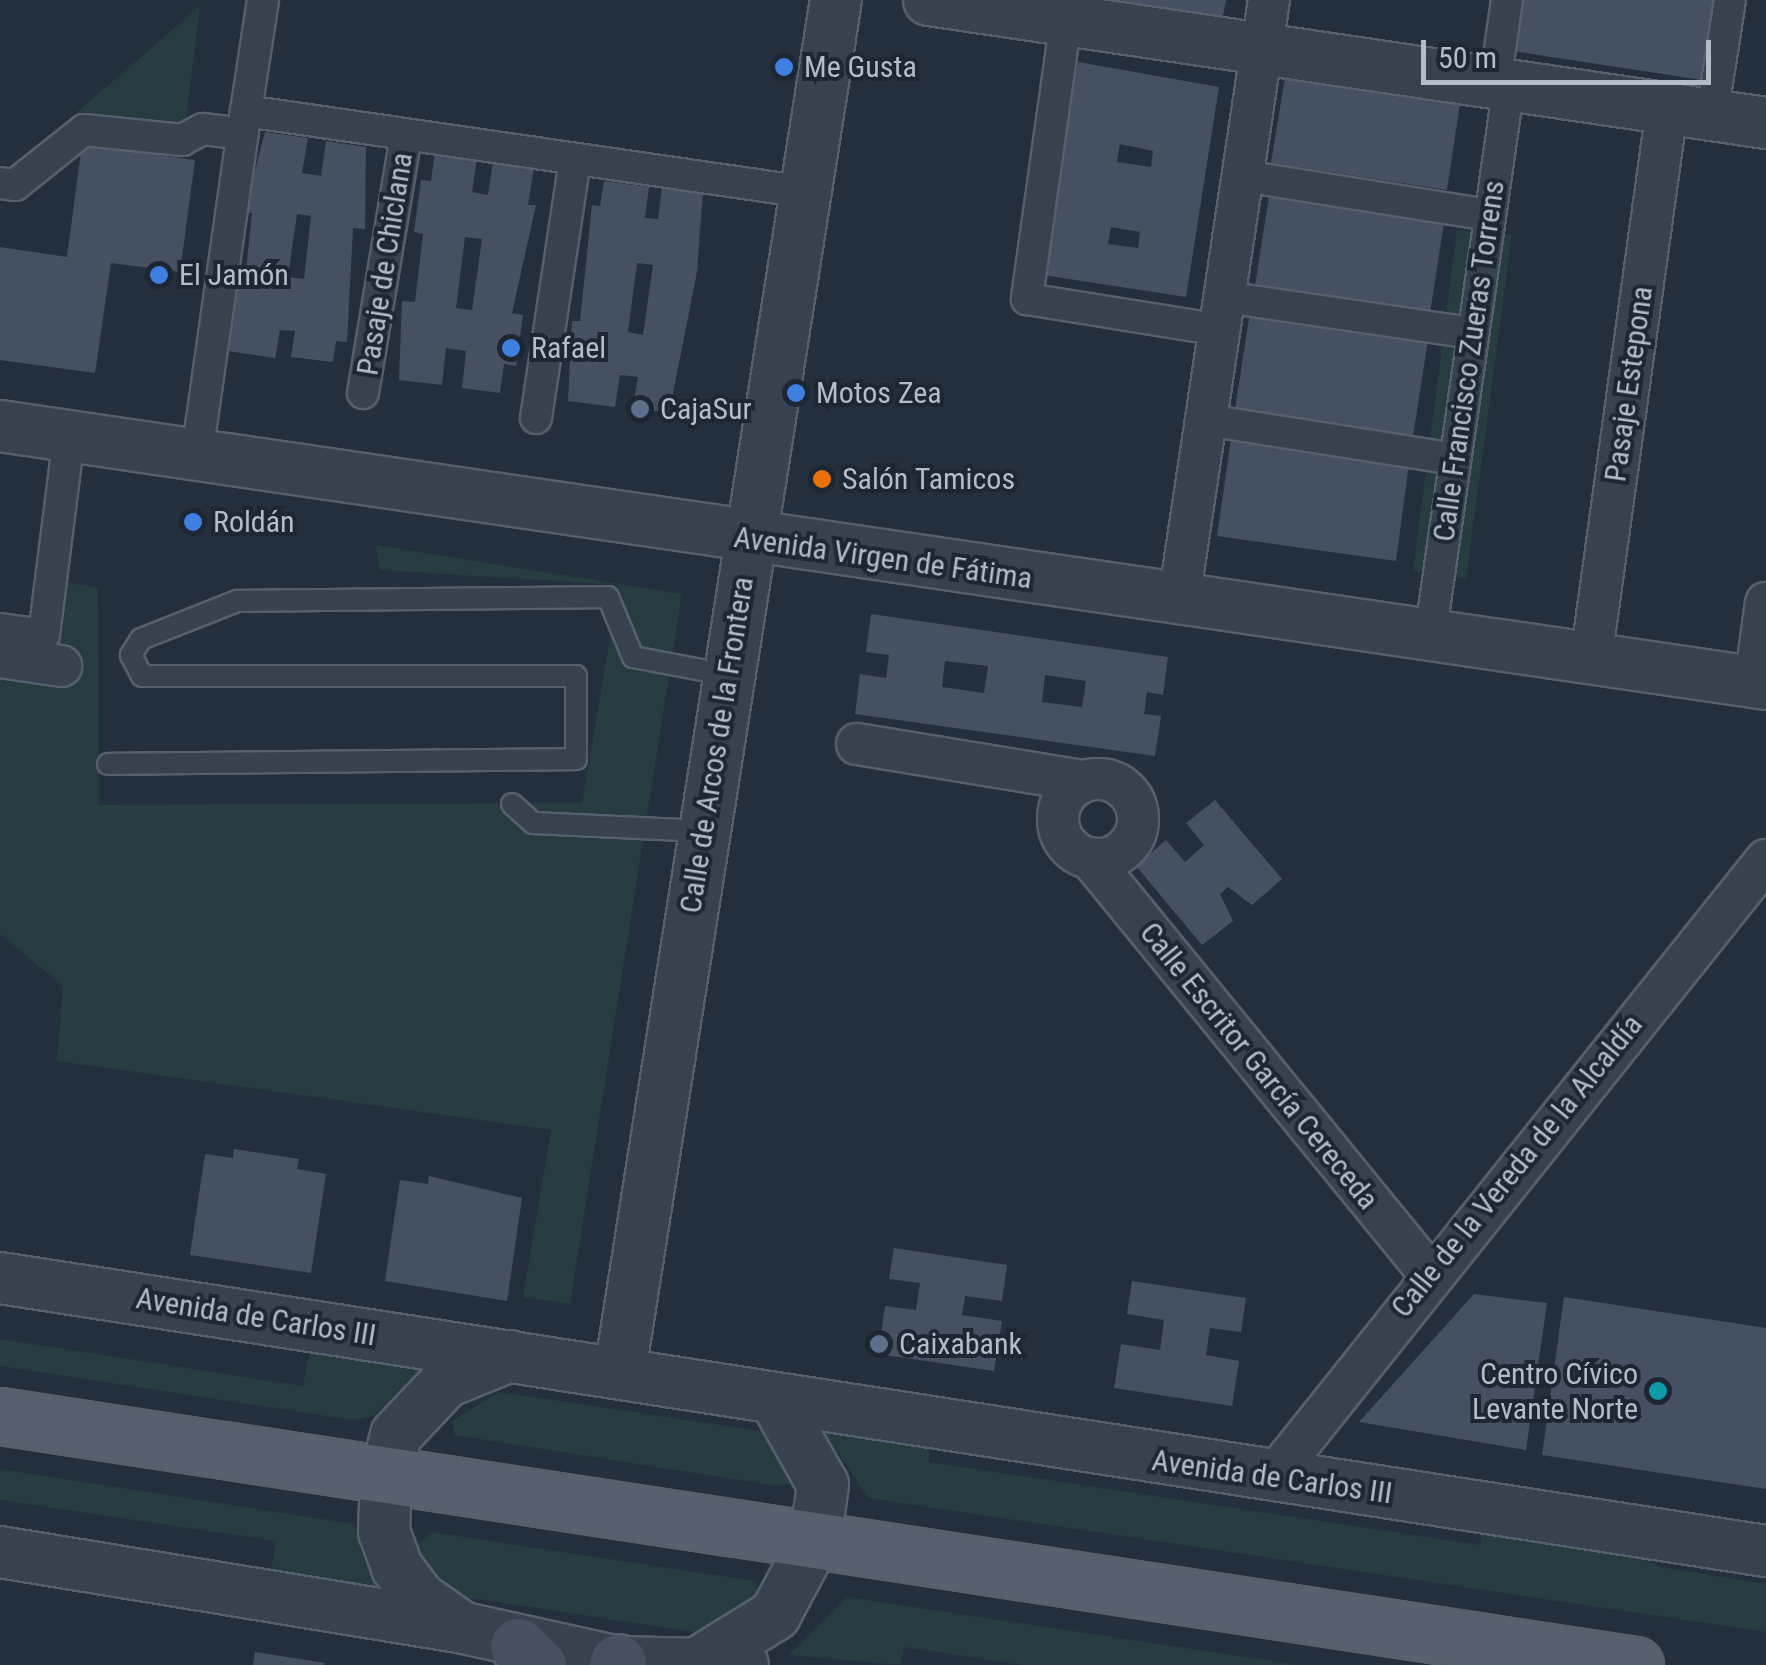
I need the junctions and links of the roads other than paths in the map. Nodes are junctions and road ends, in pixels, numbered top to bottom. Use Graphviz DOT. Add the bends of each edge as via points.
graph roads {
  1 [pos="263,0"];
  2 [pos="836,0"];
  3 [pos="930,0"];
  4 [pos="1268,0"];
  5 [pos="1507,0"];
  6 [pos="1730,0"];
  7 [pos="1066,20"];
  8 [pos="1262,49"];
  9 [pos="1502,84"];
  10 [pos="1690,112"];
  11 [pos="244,123"];
  12 [pos="1766,123"];
  13 [pos="406,135"];
  14 [pos="576,160"];
  15 [pos="1243,176"];
  16 [pos="0,182"];
  17 [pos="805,192"];
  18 [pos="1490,215"];
  19 [pos="1222,313"];
  20 [pos="1473,333"];
  21 [pos="363,393"];
  22 [pos="536,418"];
  23 [pos="1206,420"];
  24 [pos="0,426"];
  25 [pos="69,436"];
  26 [pos="197,454"];
  27 [pos="1455,459"];
  28 [pos="750,540"];
  29 [pos="1178,600"];
  30 [pos="1766,603"];
  31 [pos="0,629"];
  32 [pos="1430,637"];
  33 [pos="0,657"];
  34 [pos="1591,659"];
  35 [pos="60,666"];
  36 [pos="728,675"];
  37 [pos="1761,683"];
  38 [pos="857,744"];
  39 [pos="108,764"];
  40 [pos="1084,781"];
  41 [pos="512,804"];
  42 [pos="704,831"];
  43 [pos="1090,858"];
  44 [pos="1766,860"];
  45 [pos="1429,1273"];
  46 [pos="0,1278"];
  47 [pos="513,1355"];
  48 [pos="620,1372"];
  49 [pos="777,1403"];
  50 [pos="0,1416"];
  51 [pos="386,1475"];
  52 [pos="1272,1477"];
  53 [pos="815,1540"];
  54 [pos="1766,1551"];
  55 [pos="0,1552"];
  56 [pos="464,1628"];
  57 [pos="528,1655"];
  58 [pos="724,1662"];
  59 [pos="618,1663"];
  60 [pos="1635,1665"];
  1 -- 11 [label="street"];
  2 -- 17 [label="street, Calle de Arcos de la Frontera"];
  3 -- 7 [label="street"];
  4 -- 8 [label="street"];
  5 -- 9 [label="street, Calle Francisco Zueras Torrens"];
  6 -- 10 [label="street"];
  7 -- 8 [label="street"];
  7 -- 19 [label="street" via="1026,299"];
  8 -- 9 [label="street"];
  8 -- 15 [label="street"];
  9 -- 10 [label="street"];
  9 -- 18 [label="street, Calle Francisco Zueras Torrens"];
  10 -- 12 [label="street"];
  10 -- 34 [label="street, Pasaje Estepona"];
  11 -- 13 [label="street"];
  11 -- 16 [label="street" via="203,129 182,140 84,130 15,185"];
  11 -- 26 [label="street"];
  13 -- 14 [label="street"];
  13 -- 21 [label="street, Pasaje de Chiclana"];
  14 -- 17 [label="street"];
  14 -- 22 [label="street"];
  15 -- 18 [label="street"];
  15 -- 19 [label="street"];
  17 -- 28 [label="street, Calle de Arcos de la Frontera"];
  18 -- 20 [label="street, Calle Francisco Zueras Torrens"];
  19 -- 20 [label="street"];
  19 -- 23 [label="street"];
  20 -- 27 [label="street, Calle Francisco Zueras Torrens"];
  23 -- 27 [label="street"];
  23 -- 29 [label="street"];
  24 -- 25 [label="street, Avenida Virgen de Fátima"];
  25 -- 26 [label="street, Avenida Virgen de Fátima"];
  25 -- 31 [label="street" via="44,636"];
  26 -- 28 [label="street, Avenida Virgen de Fátima"];
  27 -- 32 [label="street, Calle Francisco Zueras Torrens"];
  28 -- 29 [label="street, Avenida Virgen de Fátima"];
  28 -- 36 [label="street, Calle de Arcos de la Frontera"];
  29 -- 32 [label="street, Avenida Virgen de Fátima"];
  30 -- 37 [label="street"];
  32 -- 34 [label="street, Avenida Virgen de Fátima"];
  33 -- 35 [label="street"];
  34 -- 37 [label="street, Avenida Virgen de Fátima"];
  36 -- 39 [label="lane" via="633,657 608,598 237,601 141,639 131,656 142,676 576,676 576,759"];
  36 -- 42 [label="street, Calle de Arcos de la Frontera"];
  38 -- 40 [label="street"];
  40 -- 43 [label="street" via="1063,798 1058,824 1070,848"];
  40 -- 43 [label="street" via="1122,787 1138,821 1119,853"];
  41 -- 42 [label="lane" via="532,824"];
  42 -- 48 [label="street, Calle de Arcos de la Frontera"];
  43 -- 45 [label="street, Calle Escritor García Cereceda"];
  44 -- 45 [label="street, Calle de la Vereda de la Alcaldía"];
  45 -- 52 [label="street, Calle de la Vereda de la Alcaldía"];
  46 -- 47 [label="street, Avenida de Carlos III"];
  47 -- 48 [label="street, Avenida de Carlos III"];
  47 -- 51 [label="street" via="446,1382 396,1434"];
  48 -- 49 [label="street, Avenida de Carlos III"];
  49 -- 52 [label="street, Avenida de Carlos III"];
  49 -- 53 [label="street" via="823,1486"];
  50 -- 51 [label="main road"];
  51 -- 53 [label="main road"];
  51 -- 56 [label="street" via="384,1532 398,1567 420,1598"];
  52 -- 54 [label="street, Avenida de Carlos III"];
  53 -- 58 [label="street" via="775,1615"];
  53 -- 60 [label="main road"];
  55 -- 56 [label="street"];
  56 -- 57 [label="street"];
  57 -- 59 [label="street"];
  58 -- 59 [label="street"];
}
